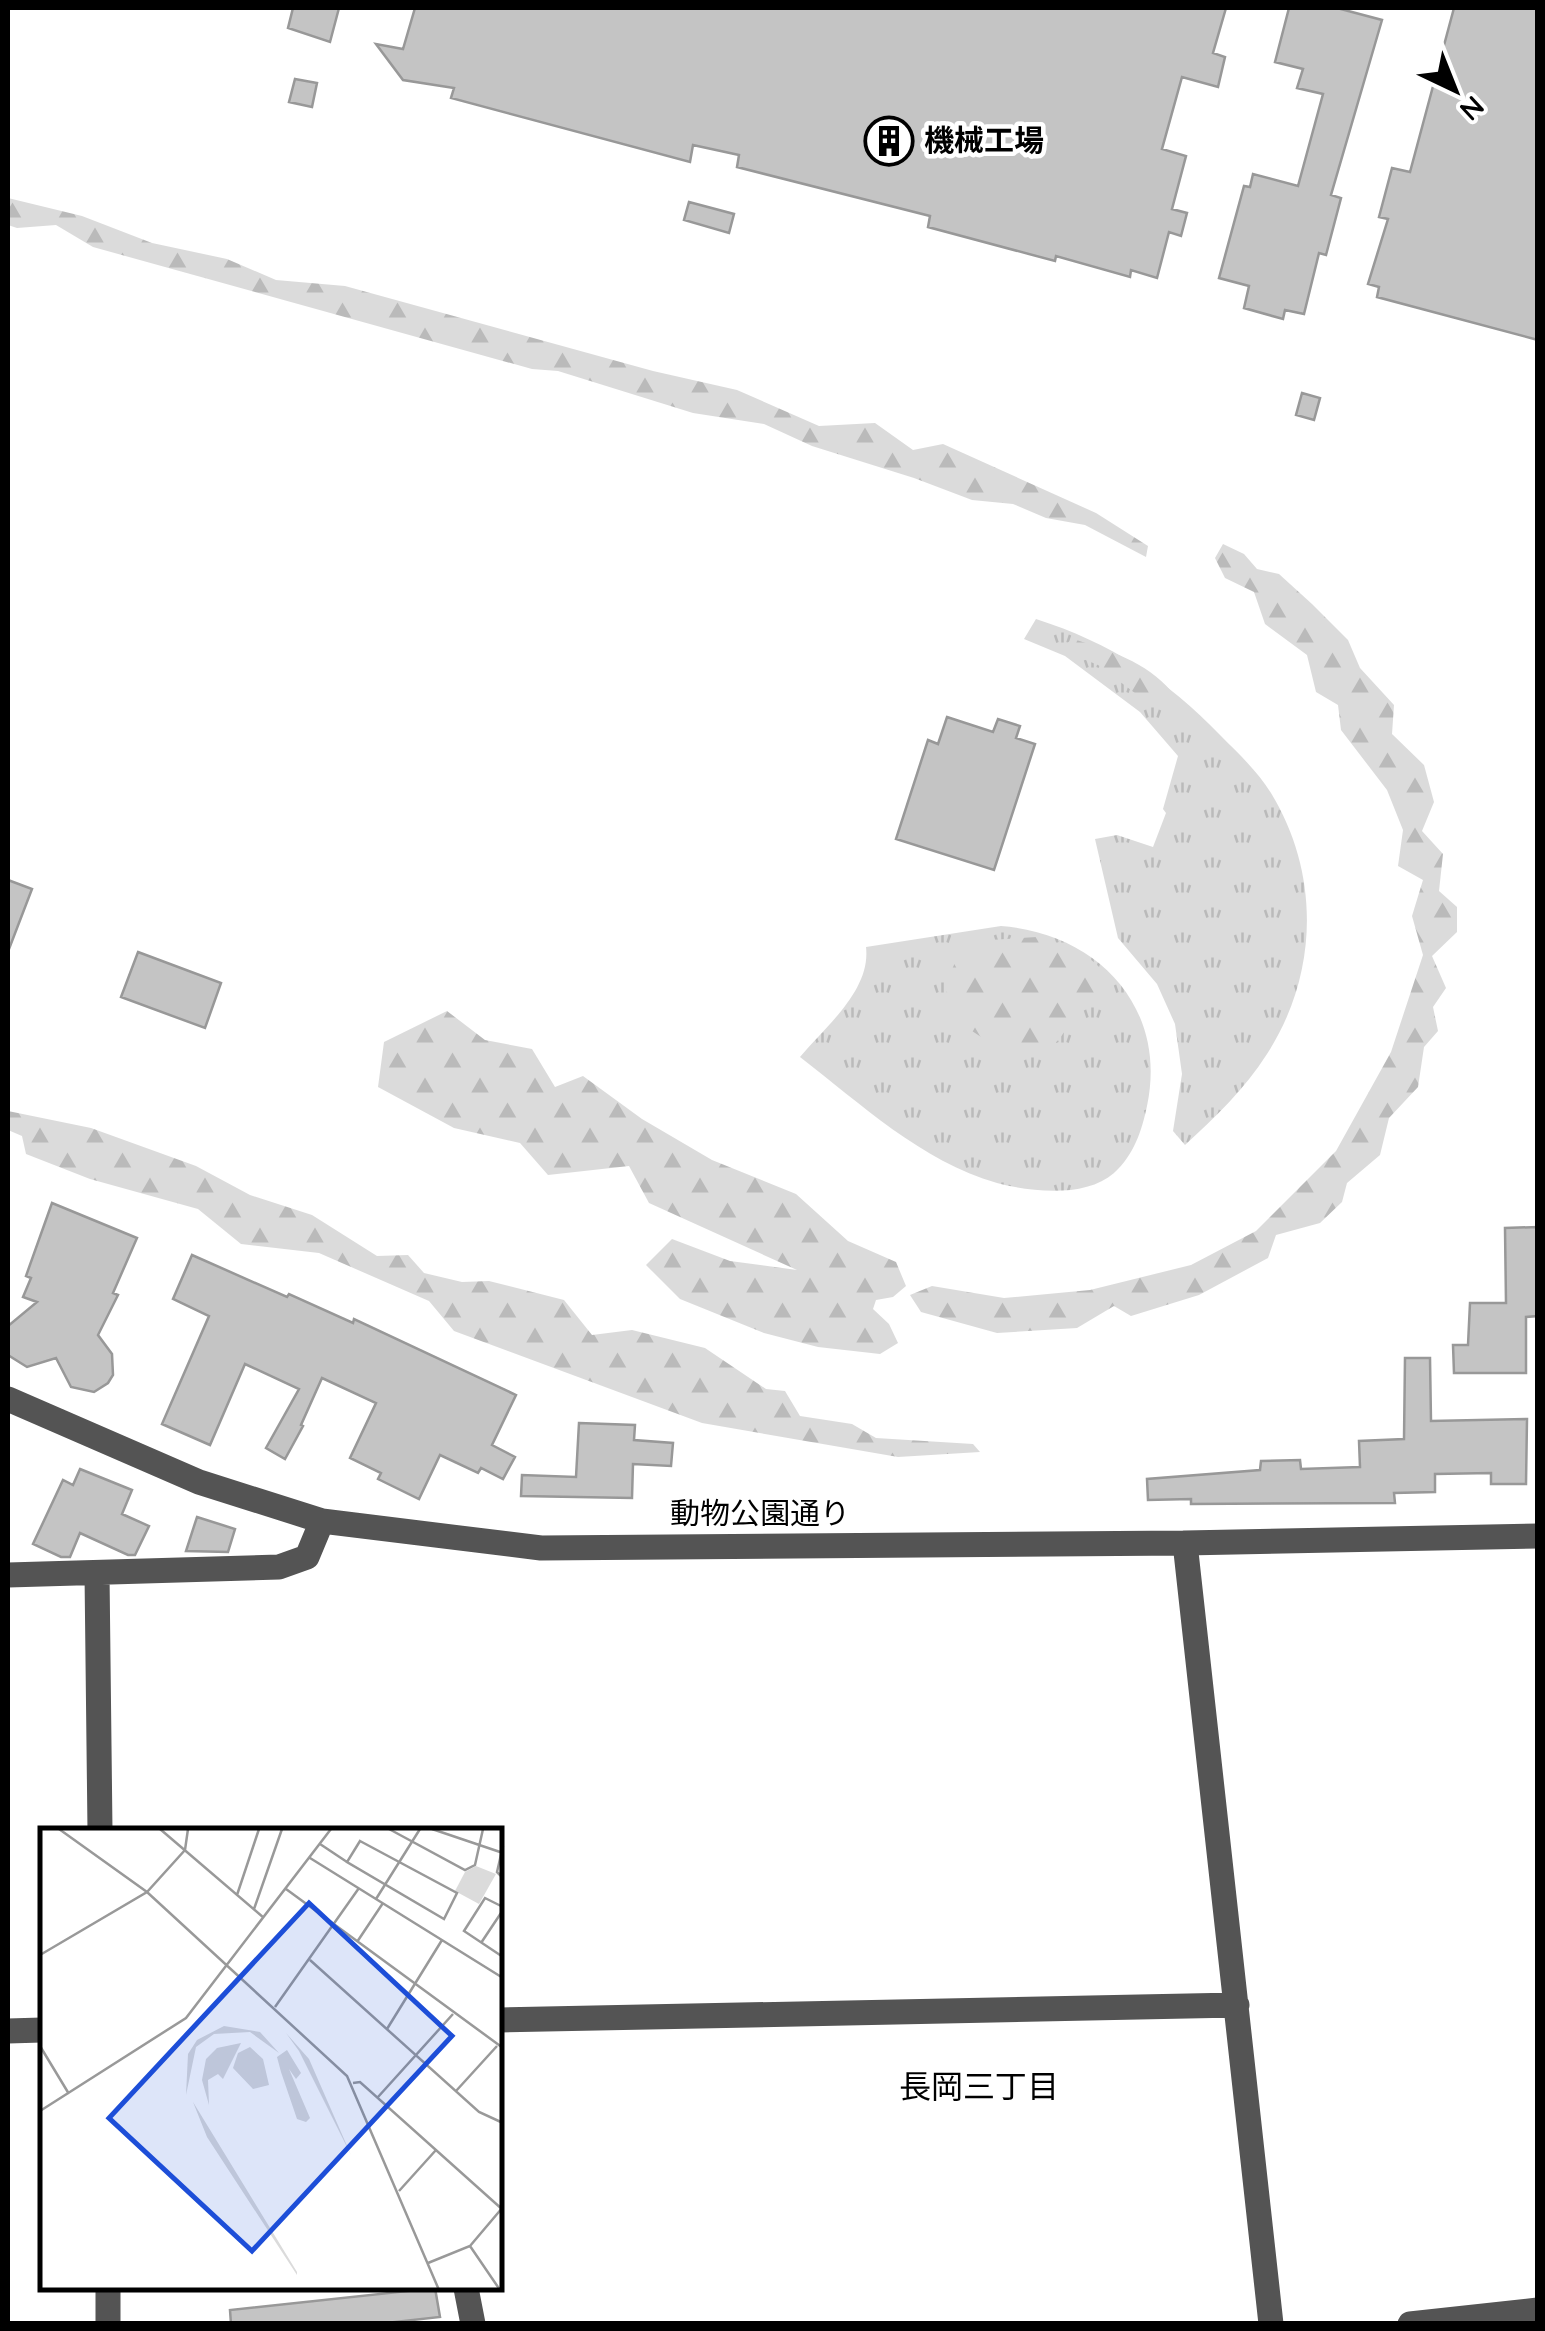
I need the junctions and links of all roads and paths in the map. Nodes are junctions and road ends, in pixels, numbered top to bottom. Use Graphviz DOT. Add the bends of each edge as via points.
graph roads {
  1 [pos="8,1399"];
  2 [pos="322,1521"];
  3 [pos="1538,1536"];
  4 [pos="1185,1544"];
  5 [pos="97,1573"];
  6 [pos="8,1575"];
  7 [pos="100,1828"];
  8 [pos="1237,2006"];
  9 [pos="502,2020"];
  10 [pos="40,2030"];
  11 [pos="8,2031"];
  12 [pos="108,2291"];
  13 [pos="467,2291"];
  14 [pos="1538,2310"];
  15 [pos="108,2324"];
  16 [pos="473,2324"];
  17 [pos="1271,2324"];
  18 [pos="1410,2324"];
  1 -- 2 [label="street, 動物公園通り" via="199,1482"];
  2 -- 4 [label="street, 動物公園通り" via="540,1548"];
  2 -- 5 [label="street" via="307,1557 279,1567"];
  3 -- 4 [label="street, 動物公園通り"];
  4 -- 8 [label="street"];
  5 -- 6 [label="street"];
  5 -- 7 [label="street"];
  8 -- 9 [label="street"];
  8 -- 17 [label="street"];
  10 -- 11 [label="street"];
  12 -- 15 [label="street"];
  13 -- 16 [label="street"];
  14 -- 18 [label="street"];
}
